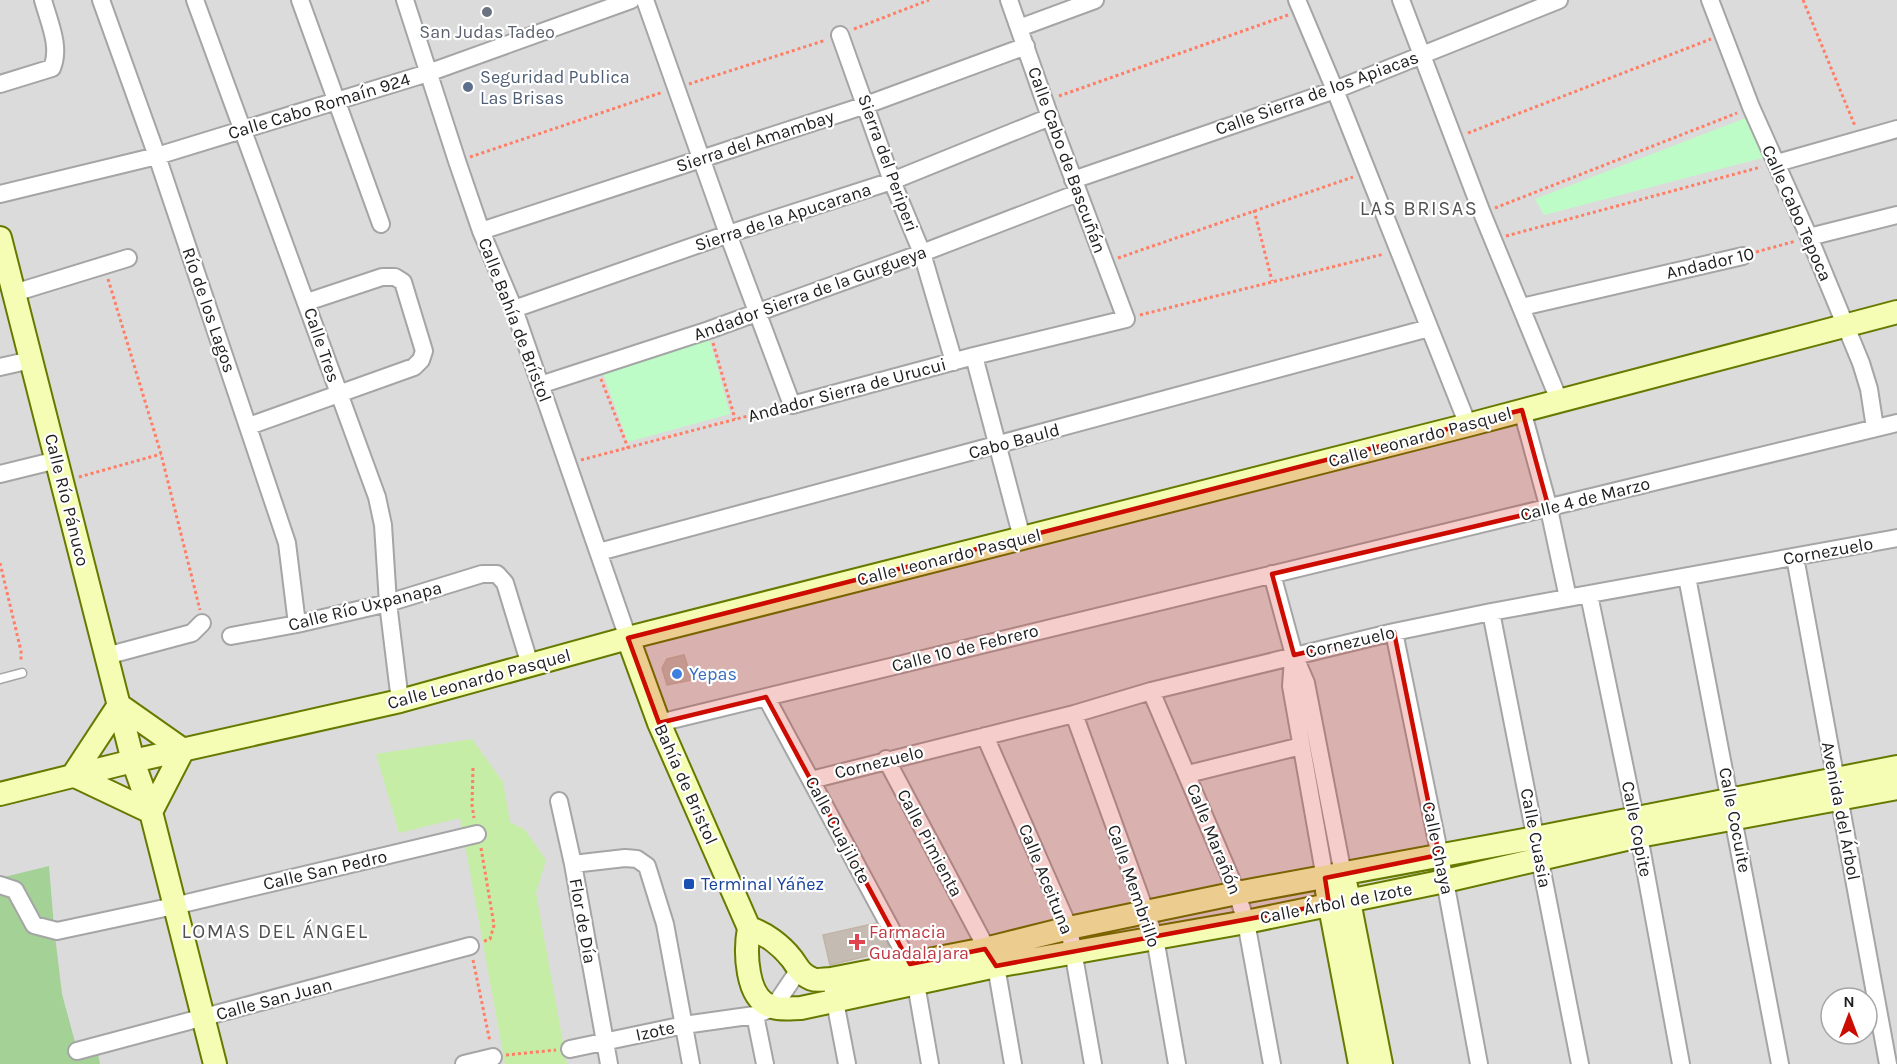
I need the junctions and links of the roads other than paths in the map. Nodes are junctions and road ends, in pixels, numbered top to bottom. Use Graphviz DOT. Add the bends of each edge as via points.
graph roads {
  1 [pos="43,0"];
  2 [pos="100,0"];
  3 [pos="195,0"];
  4 [pos="300,0"];
  5 [pos="405,0"];
  6 [pos="631,0"];
  7 [pos="645,0"];
  8 [pos="1009,0"];
  9 [pos="1095,0"];
  10 [pos="1401,0"];
  11 [pos="1559,0"];
  12 [pos="1710,0"];
  13 [pos="1299,5"];
  14 [pos="1019,28"];
  15 [pos="840,35"];
  16 [pos="1026,46"];
  17 [pos="1421,55"];
  18 [pos="428,73"];
  19 [pos="0,84"];
  20 [pos="1335,90"];
  21 [pos="336,101"];
  22 [pos="866,105"];
  23 [pos="1050,117"];
  24 [pos="243,129"];
  25 [pos="1897,129"];
  26 [pos="157,156"];
  27 [pos="702,158"];
  28 [pos="1777,163"];
  29 [pos="892,181"];
  30 [pos="1076,186"];
  31 [pos="0,194"];
  32 [pos="1897,215"];
  33 [pos="381,224"];
  34 [pos="482,231"];
  35 [pos="728,234"];
  36 [pos="1809,237"];
  37 [pos="0,238"];
  38 [pos="922,253"];
  39 [pos="1743,256"];
  40 [pos="128,258"];
  41 [pos="14,293"];
  42 [pos="307,302"];
  43 [pos="1522,307"];
  44 [pos="514,309"];
  45 [pos="757,312"];
  46 [pos="1897,312"];
  47 [pos="1126,319"];
  48 [pos="1846,325"];
  49 [pos="1429,328"];
  50 [pos="974,356"];
  51 [pos="31,360"];
  52 [pos="954,362"];
  53 [pos="0,367"];
  54 [pos="540,385"];
  55 [pos="339,394"];
  56 [pos="1559,400"];
  57 [pos="1522,410"];
  58 [pos="1897,423"];
  59 [pos="1468,425"];
  60 [pos="249,426"];
  61 [pos="1875,428"];
  62 [pos="999,445"];
  63 [pos="59,471"];
  64 [pos="0,474"];
  65 [pos="1548,509"];
  66 [pos="1022,538"];
  67 [pos="1897,538"];
  68 [pos="599,552"];
  69 [pos="1794,557"];
  70 [pos="1272,574"];
  71 [pos="1687,576"];
  72 [pos="1589,595"];
  73 [pos="1568,598"];
  74 [pos="388,603"];
  75 [pos="1491,612"];
  76 [pos="202,623"];
  77 [pos="297,624"];
  78 [pos="1394,632"];
  79 [pos="231,636"];
  80 [pos="628,638"];
  81 [pos="1293,655"];
  82 [pos="106,656"];
  83 [pos="530,665"];
  84 [pos="22,673"];
  85 [pos="0,679"];
  86 [pos="1151,691"];
  87 [pos="766,697"];
  88 [pos="400,701"];
  89 [pos="119,705"];
  90 [pos="1074,714"];
  91 [pos="659,723"];
  92 [pos="985,736"];
  93 [pos="1301,746"];
  94 [pos="183,750"];
  95 [pos="886,759"];
  96 [pos="133,761"];
  97 [pos="1897,767"];
  98 [pos="1188,774"];
  99 [pos="73,775"];
  100 [pos="811,780"];
  101 [pos="1897,788"];
  102 [pos="1837,789"];
  103 [pos="0,794"];
  104 [pos="559,801"];
  105 [pos="1732,808"];
  106 [pos="151,812"];
  107 [pos="1637,827"];
  108 [pos="477,834"];
  109 [pos="1535,838"];
  110 [pos="1439,855"];
  111 [pos="1540,860"];
  112 [pos="573,864"];
  113 [pos="1334,876"];
  114 [pos="1445,882"];
  115 [pos="0,885"];
  116 [pos="1237,893"];
  117 [pos="1340,902"];
  118 [pos="174,906"];
  119 [pos="1145,911"];
  120 [pos="1246,922"];
  121 [pos="749,928"];
  122 [pos="1069,928"];
  123 [pos="1155,938"];
  124 [pos="470,946"];
  125 [pos="1072,953"];
  126 [pos="991,958"];
  127 [pos="798,971"];
  128 [pos="913,974"];
  129 [pos="833,990"];
  130 [pos="764,1011"];
  131 [pos="203,1018"];
  132 [pos="684,1025"];
  133 [pos="605,1041"];
  134 [pos="570,1049"];
  135 [pos="77,1051"];
  136 [pos="493,1057"];
  137 [pos="215,1064"];
  138 [pos="464,1064"];
  139 [pos="609,1064"];
  140 [pos="692,1064"];
  141 [pos="765,1064"];
  142 [pos="848,1064"];
  143 [pos="930,1064"];
  144 [pos="1013,1064"];
  145 [pos="1093,1064"];
  146 [pos="1177,1064"];
  147 [pos="1272,1064"];
  148 [pos="1360,1064"];
  149 [pos="1381,1064"];
  150 [pos="1479,1064"];
  151 [pos="1580,1064"];
  152 [pos="1681,1064"];
  153 [pos="1780,1064"];
  154 [pos="1887,1064"];
  1 -- 19 [label="street" via="55,43 52,68"];
  2 -- 26 [label="street, Río de los Lagos"];
  3 -- 24 [label="street, Calle Tres"];
  4 -- 21 [label="street"];
  5 -- 18 [label="street, Calle Bahía de Brístol"];
  6 -- 18 [label="street, Calle Cabo Romaín 924"];
  7 -- 27 [label="street"];
  8 -- 14 [label="street, Calle Cabo de Bascuñán"];
  9 -- 14 [label="street"];
  10 -- 17 [label="street"];
  11 -- 17 [label="street, Calle Sierra de los Apiacas"];
  12 -- 28 [label="street, Calle Cabo Tepoca"];
  13 -- 20 [label="street"];
  14 -- 16 [label="street, Calle Cabo de Bascuñán"];
  15 -- 22 [label="street, Sierra del Periperi"];
  16 -- 22 [label="street, Sierra del Amambay"];
  16 -- 23 [label="street, Calle Cabo de Bascuñán"];
  17 -- 20 [label="street, Calle Sierra de los Apiacas"];
  17 -- 43 [label="street"];
  18 -- 21 [label="street, Calle Cabo Romaín 924"];
  18 -- 34 [label="street, Calle Bahía de Brístol"];
  20 -- 30 [label="street, Calle Sierra de los Apiacas"];
  20 -- 49 [label="street"];
  21 -- 24 [label="street, Calle Cabo Romaín 924"];
  21 -- 33 [label="street"];
  22 -- 27 [label="street, Sierra del Amambay"];
  22 -- 29 [label="street, Sierra del Periperi"];
  23 -- 29 [label="street, Sierra de la Apucarana"];
  23 -- 30 [label="street, Calle Cabo de Bascuñán"];
  24 -- 26 [label="street, Calle Cabo Romaín 924"];
  24 -- 42 [label="street, Calle Tres"];
  25 -- 28 [label="street"];
  26 -- 31 [label="street, Calle Cabo Romaín 924"];
  26 -- 60 [label="street, Río de los Lagos"];
  27 -- 34 [label="street, Sierra del Amambay"];
  27 -- 35 [label="street"];
  28 -- 36 [label="street, Calle Cabo Tepoca"];
  29 -- 35 [label="street, Sierra de la Apucarana"];
  29 -- 38 [label="street, Sierra del Periperi"];
  30 -- 38 [label="street, Andador Sierra de la Gurgueya"];
  30 -- 47 [label="street, Calle Cabo de Bascuñán"];
  32 -- 36 [label="street"];
  34 -- 44 [label="street, Calle Bahía de Brístol"];
  35 -- 44 [label="street, Sierra de la Apucarana"];
  35 -- 45 [label="street"];
  36 -- 48 [label="street, Calle Cabo Tepoca"];
  37 -- 41 [label="street, Calle Río Pánuco"];
  38 -- 45 [label="street, Andador Sierra de la Gurgueya"];
  38 -- 52 [label="street, Sierra del Periperi"];
  39 -- 43 [label="street, Andador 10"];
  40 -- 41 [label="street"];
  41 -- 51 [label="street, Calle Río Pánuco"];
  42 -- 55 [label="street, Calle Tres"];
  42 -- 55 [label="street" via="382,277 395,277 403,282 424,351 422,360 414,367"];
  43 -- 56 [label="street"];
  44 -- 54 [label="street, Calle Bahía de Brístol"];
  45 -- 52 [label="street, Andador Sierra de Urucui" via="792,405"];
  45 -- 54 [label="street, Andador Sierra de la Gurgueya"];
  46 -- 48 [label="street, Calle Leonardo Pasquel"];
  47 -- 50 [label="street, Andador Sierra de Urucui"];
  48 -- 56 [label="street, Calle Leonardo Pasquel"];
  48 -- 61 [label="street, Calle Cabo Tepoca" via="1864,372"];
  49 -- 59 [label="street"];
  49 -- 62 [label="street, Cabo Bauld"];
  50 -- 52 [label="street, Andador Sierra de Urucui"];
  50 -- 62 [label="street"];
  51 -- 53 [label="street"];
  51 -- 63 [label="street, Calle Río Pánuco"];
  54 -- 68 [label="street, Calle Bahía de Brístol"];
  55 -- 60 [label="street"];
  55 -- 74 [label="street, Calle Tres" via="377,497 387,554"];
  56 -- 57 [label="street, Calle Leonardo Pasquel"];
  57 -- 59 [label="street, Calle Leonardo Pasquel"];
  57 -- 65 [label="street"];
  58 -- 61 [label="street, Calle 4 de Marzo"];
  59 -- 66 [label="street, Calle Leonardo Pasquel"];
  60 -- 77 [label="street, Río de los Lagos" via="287,543"];
  61 -- 65 [label="street, Calle 4 de Marzo"];
  62 -- 66 [label="street"];
  62 -- 68 [label="street, Cabo Bauld"];
  63 -- 64 [label="street"];
  63 -- 82 [label="street, Calle Río Pánuco"];
  65 -- 70 [label="street, Calle 4 de Marzo"];
  65 -- 73 [label="street"];
  66 -- 80 [label="street, Calle Leonardo Pasquel"];
  67 -- 69 [label="street, Cornezuelo"];
  68 -- 80 [label="street, Calle Bahía de Brístol"];
  69 -- 71 [label="street, Cornezuelo"];
  69 -- 102 [label="street, Avenida del Árbol"];
  70 -- 81 [label="street"];
  70 -- 87 [label="street, Calle 10 de Febrero"];
  71 -- 72 [label="street, Cornezuelo"];
  71 -- 105 [label="street, Calle Cocuite"];
  72 -- 73 [label="street, Cornezuelo"];
  72 -- 107 [label="street, Calle Copite"];
  73 -- 75 [label="street, Cornezuelo"];
  74 -- 77 [label="street, Calle Río Uxpanapa"];
  74 -- 83 [label="street, Calle Río Uxpanapa" via="482,574 497,574 505,583"];
  74 -- 88 [label="street, Calle Tres"];
  75 -- 78 [label="street, Cornezuelo"];
  75 -- 109 [label="street, Calle Cuasia"];
  76 -- 82 [label="street" via="192,633"];
  77 -- 79 [label="street, Calle Río Uxpanapa"];
  78 -- 81 [label="street, Cornezuelo"];
  78 -- 110 [label="street, Calle Chaya"];
  80 -- 83 [label="street, Calle Leonardo Pasquel"];
  80 -- 91 [label="street, Bahía de Bristol"];
  81 -- 86 [label="street, Cornezuelo"];
  81 -- 93 [label="street" via="1291,686"];
  81 -- 113 [label="street" via="1306,683"];
  82 -- 89 [label="street, Calle Río Pánuco"];
  83 -- 88 [label="street, Calle Leonardo Pasquel"];
  84 -- 85 [label="lane"];
  86 -- 90 [label="street, Cornezuelo"];
  86 -- 98 [label="street, Calle Marañón"];
  87 -- 91 [label="street, Calle 10 de Febrero"];
  87 -- 100 [label="street, Calle Cuajilote"];
  88 -- 94 [label="street, Calle Leonardo Pasquel"];
  89 -- 94 [label="street"];
  89 -- 96 [label="street, Calle Río Pánuco"];
  89 -- 99 [label="street"];
  90 -- 92 [label="street, Cornezuelo"];
  90 -- 119 [label="street, Calle Membrillo"];
  91 -- 121 [label="street, Bahía de Bristol"];
  92 -- 95 [label="street, Cornezuelo"];
  92 -- 122 [label="street, Calle Aceituna"];
  93 -- 98 [label="street"];
  93 -- 113 [label="street"];
  94 -- 96 [label="street, Calle Leonardo Pasquel"];
  94 -- 106 [label="street"];
  95 -- 100 [label="street, Cornezuelo"];
  95 -- 126 [label="street, Calle Pimienta"];
  96 -- 99 [label="street, Calle Leonardo Pasquel"];
  96 -- 106 [label="street, Calle Río Pánuco"];
  97 -- 102 [label="street, Calle Árbol de Izote"];
  98 -- 116 [label="street, Calle Marañón"];
  99 -- 103 [label="street, Calle Leonardo Pasquel"];
  99 -- 106 [label="street"];
  100 -- 128 [label="street, Calle Cuajilote"];
  101 -- 102 [label="street, Calle Árbol de Izote"];
  102 -- 105 [label="street, Calle Árbol de Izote"];
  102 -- 154 [label="street, Avenida del Árbol"];
  104 -- 112 [label="street, Flor de Día"];
  105 -- 107 [label="street, Calle Árbol de Izote"];
  105 -- 153 [label="street, Calle Cocuite"];
  106 -- 118 [label="street, Calle Río Pánuco"];
  107 -- 109 [label="street, Calle Árbol de Izote"];
  107 -- 111 [label="street, Calle Árbol de Izote"];
  107 -- 152 [label="street, Calle Copite"];
  108 -- 118 [label="street, Calle San Pedro"];
  109 -- 110 [label="street, Calle Árbol de Izote"];
  109 -- 111 [label="street, Calle Cuasia"];
  110 -- 113 [label="street, Calle Árbol de Izote"];
  110 -- 114 [label="street, Calle Chaya"];
  111 -- 114 [label="street, Calle Árbol de Izote"];
  111 -- 151 [label="street, Calle Cuasia"];
  112 -- 132 [label="street" via="625,858 637,859 647,866 662,911"];
  112 -- 133 [label="street, Flor de Día"];
  113 -- 116 [label="street, Calle Árbol de Izote"];
  113 -- 117 [label="street"];
  114 -- 117 [label="street, Calle Árbol de Izote"];
  114 -- 150 [label="street, Calle Chaya"];
  115 -- 118 [label="street, Calle San Pedro" via="15,890 34,925 57,932"];
  116 -- 119 [label="street, Calle Árbol de Izote"];
  116 -- 120 [label="street, Calle Marañón"];
  117 -- 120 [label="street, Calle Árbol de Izote"];
  117 -- 148 [label="street"];
  117 -- 149 [label="street"];
  118 -- 131 [label="street, Calle Río Pánuco"];
  119 -- 122 [label="street, Calle Árbol de Izote"];
  119 -- 123 [label="street, Calle Membrillo"];
  120 -- 123 [label="street, Calle Árbol de Izote"];
  120 -- 147 [label="street, Calle Marañón"];
  121 -- 127 [label="street" via="762,932 784,951"];
  121 -- 130 [label="street, Bahía de Bristol" via="749,978"];
  122 -- 125 [label="street, Calle Aceituna"];
  122 -- 126 [label="street, Calle Árbol de Izote"];
  123 -- 125 [label="street, Calle Árbol de Izote"];
  123 -- 146 [label="street, Calle Membrillo"];
  124 -- 131 [label="street, Calle San Juan"];
  125 -- 126 [label="street, Calle Árbol de Izote"];
  125 -- 145 [label="street, Calle Aceituna"];
  126 -- 128 [label="street, Calle Árbol de Izote"];
  126 -- 144 [label="street, Calle Pimienta"];
  127 -- 129 [label="street, Calle Árbol de Izote"];
  127 -- 130 [label="street"];
  128 -- 129 [label="street, Calle Árbol de Izote"];
  128 -- 143 [label="street, Calle Cuajilote"];
  129 -- 130 [label="street, Calle Árbol de Izote" via="801,1008"];
  129 -- 142 [label="street"];
  130 -- 132 [label="street, Izote"];
  130 -- 141 [label="street"];
  131 -- 135 [label="street, Calle San Juan"];
  131 -- 137 [label="street, Calle Río Pánuco"];
  132 -- 133 [label="street, Izote"];
  132 -- 140 [label="street"];
  133 -- 134 [label="street, Izote"];
  133 -- 139 [label="street, Flor de Día"];
  136 -- 138 [label="street"];
}
